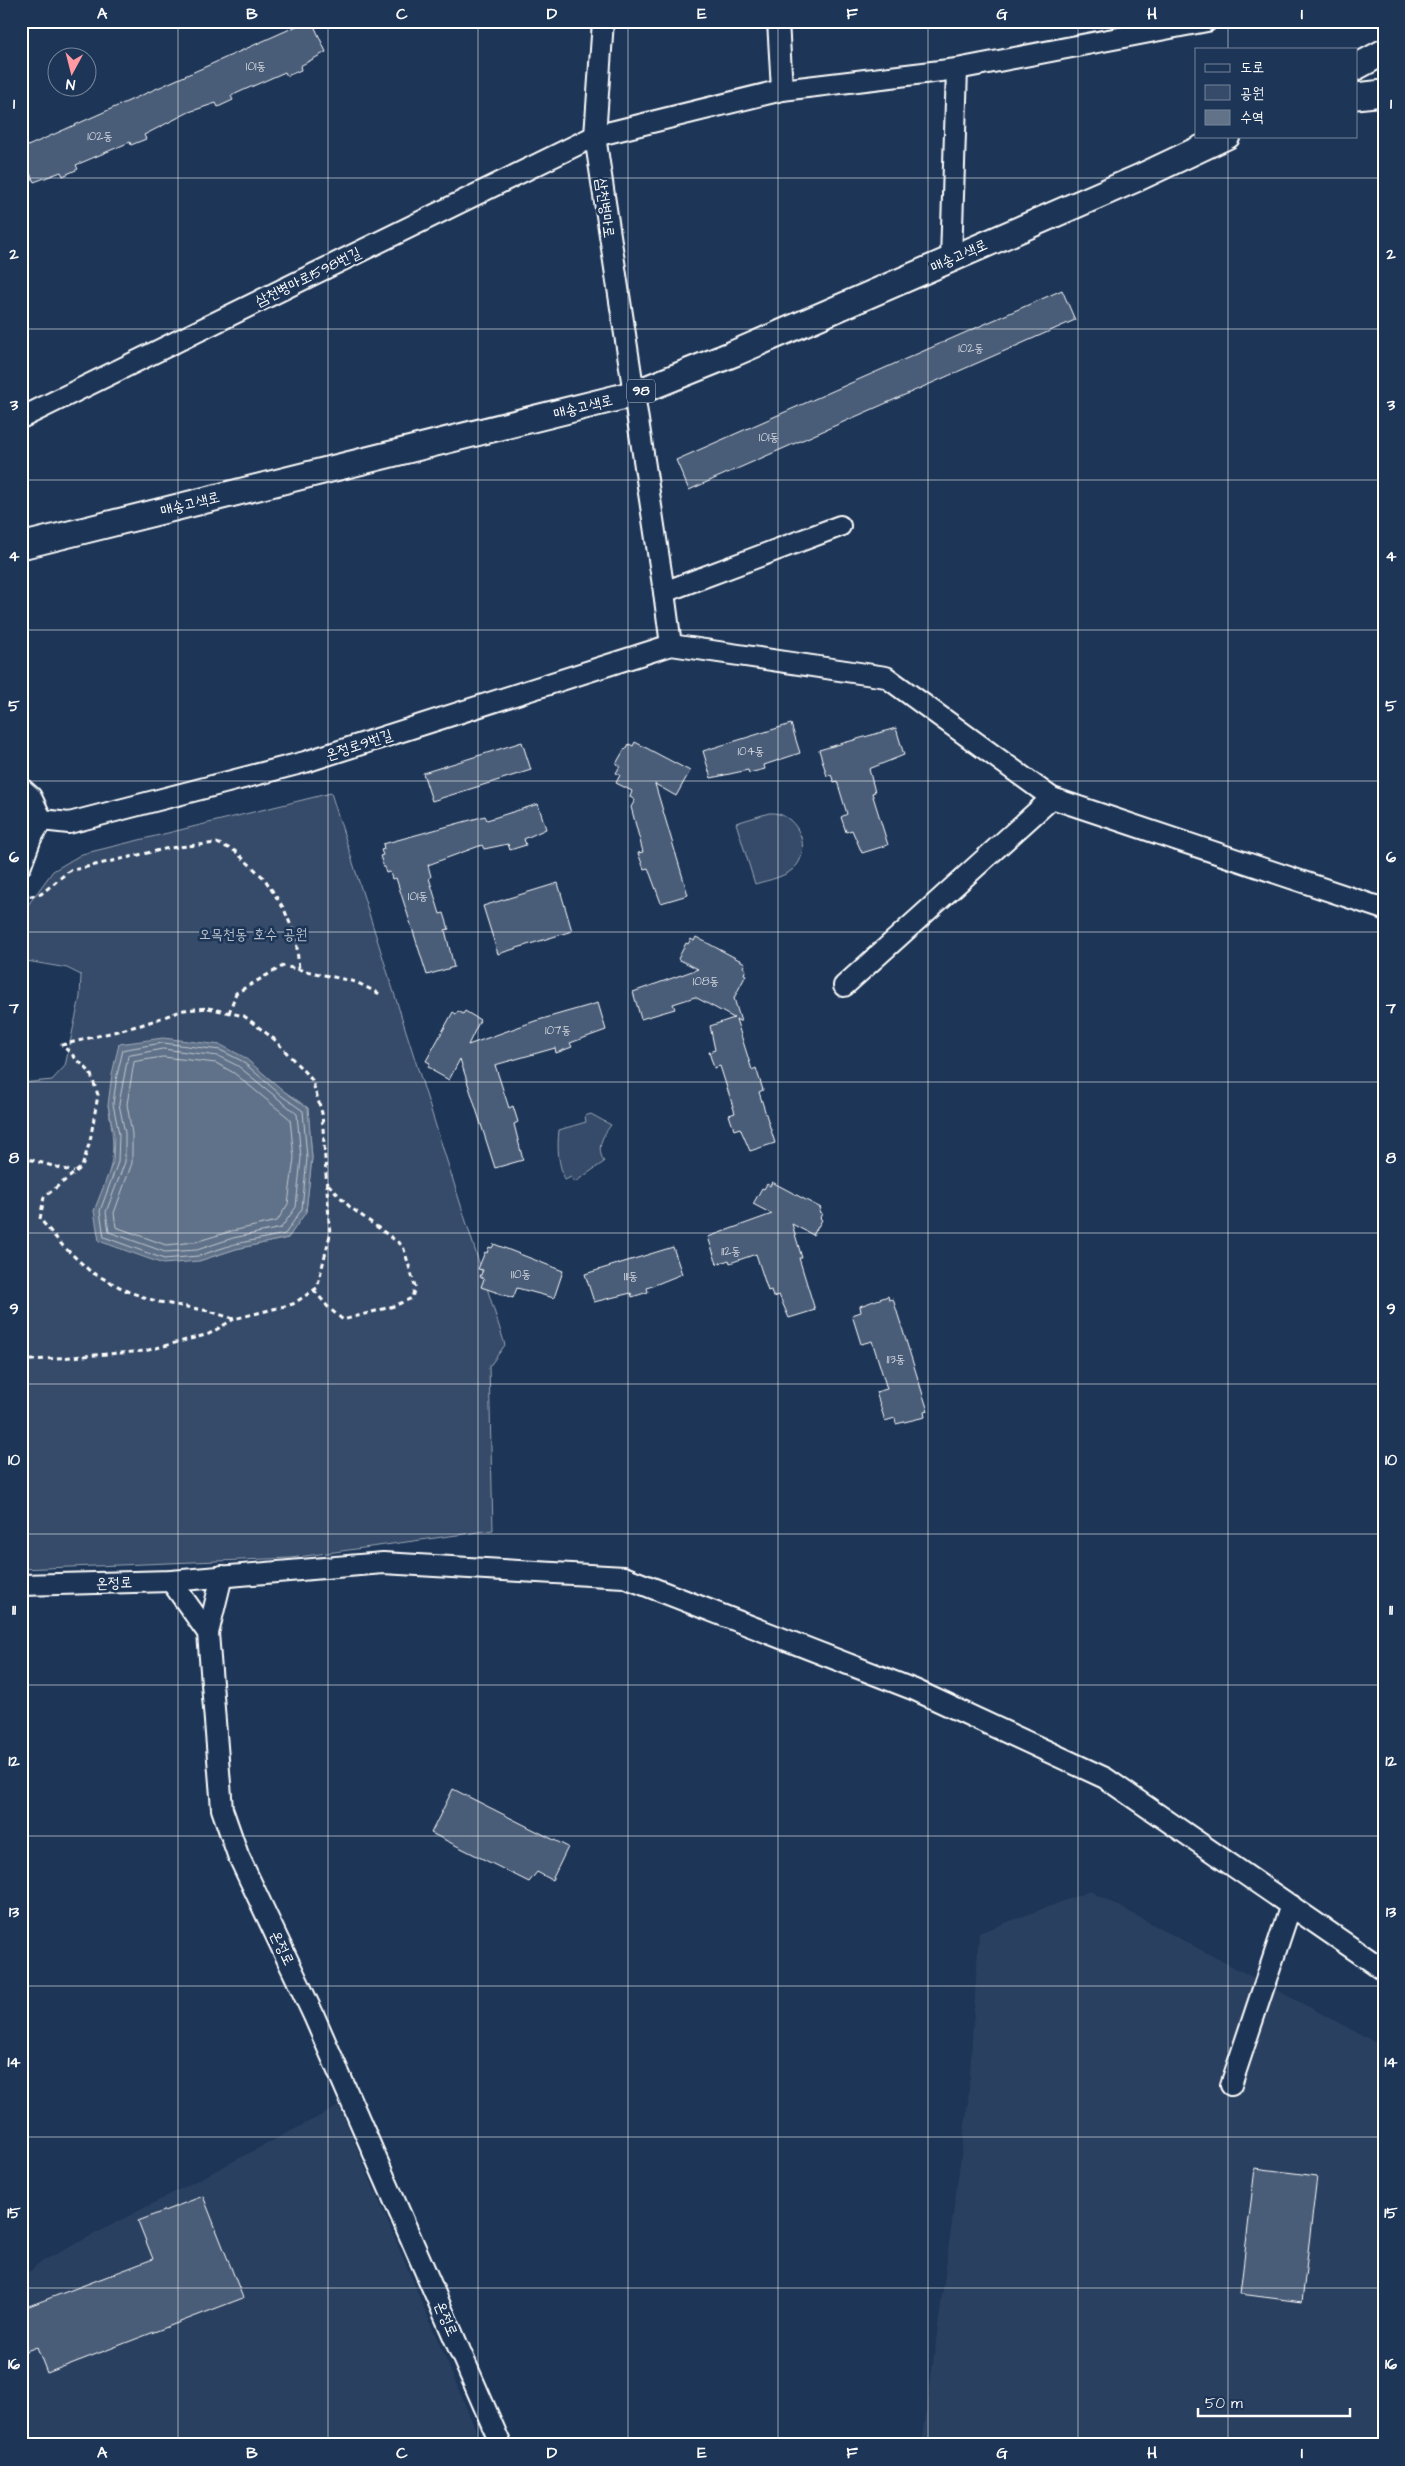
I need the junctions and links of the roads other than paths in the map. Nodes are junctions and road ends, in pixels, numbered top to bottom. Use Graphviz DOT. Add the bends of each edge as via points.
graph roads {
  1 [pos="602,21"];
  2 [pos="778,21"];
  3 [pos="1207,21"];
  4 [pos="957,68"];
  5 [pos="782,90"];
  6 [pos="1384,93"];
  7 [pos="1358,96"];
  8 [pos="595,136"];
  9 [pos="1223,138"];
  10 [pos="951,259"];
  11 [pos="633,394"];
  12 [pos="21,418"];
  13 [pos="840,526"];
  14 [pos="21,546"];
  15 [pos="664,592"];
  16 [pos="671,645"];
  17 [pos="21,788"];
  18 [pos="1052,798"];
  19 [pos="42,820"];
  20 [pos="21,866"];
  21 [pos="1384,909"];
  22 [pos="844,986"];
  23 [pos="222,1576"];
  24 [pos="171,1581"];
  25 [pos="21,1585"];
  26 [pos="208,1633"];
  27 [pos="1291,1905"];
  28 [pos="1384,1970"];
  29 [pos="1231,2085"];
  30 [pos="501,2445"];
  1 -- 8 [label="street, 삼천병마로"];
  2 -- 5 [label="street"];
  3 -- 4 [label="street, 삼천병마로1598번길"];
  4 -- 5 [label="street, 삼천병마로1598번길"];
  4 -- 10 [label="street"];
  5 -- 8 [label="street, 삼천병마로1598번길"];
  6 -- 7 [label="main road"];
  8 -- 11 [label="street, 삼천병마로"];
  8 -- 12 [label="street, 삼천병마로1598번길"];
  9 -- 10 [label="main road, 매송고색로 / 98"];
  10 -- 11 [label="main road, 매송고색로 / 98"];
  11 -- 14 [label="main road, 매송고색로 / 98"];
  11 -- 15 [label="street, 삼천병마로"];
  13 -- 15 [label="street"];
  15 -- 16 [label="street, 삼천병마로"];
  16 -- 18 [label="street" via="886,677"];
  16 -- 19 [label="street, 온정로9번길" via="305,762 69,823"];
  17 -- 19 [label="street" via="31,797"];
  18 -- 21 [label="street"];
  18 -- 22 [label="street"];
  19 -- 20 [label="street" via="31,838"];
  23 -- 24 [label="street, 온정로"];
  23 -- 26 [label="street"];
  23 -- 27 [label="street, 온정로" via="383,1563 624,1577 915,1690 1106,1778"];
  24 -- 25 [label="street, 온정로"];
  24 -- 26 [label="street"];
  26 -- 30 [label="street, 온정로" via="222,1808 238,1855 314,2016"];
  27 -- 28 [label="street, 온정로"];
  27 -- 29 [label="street"];
}
